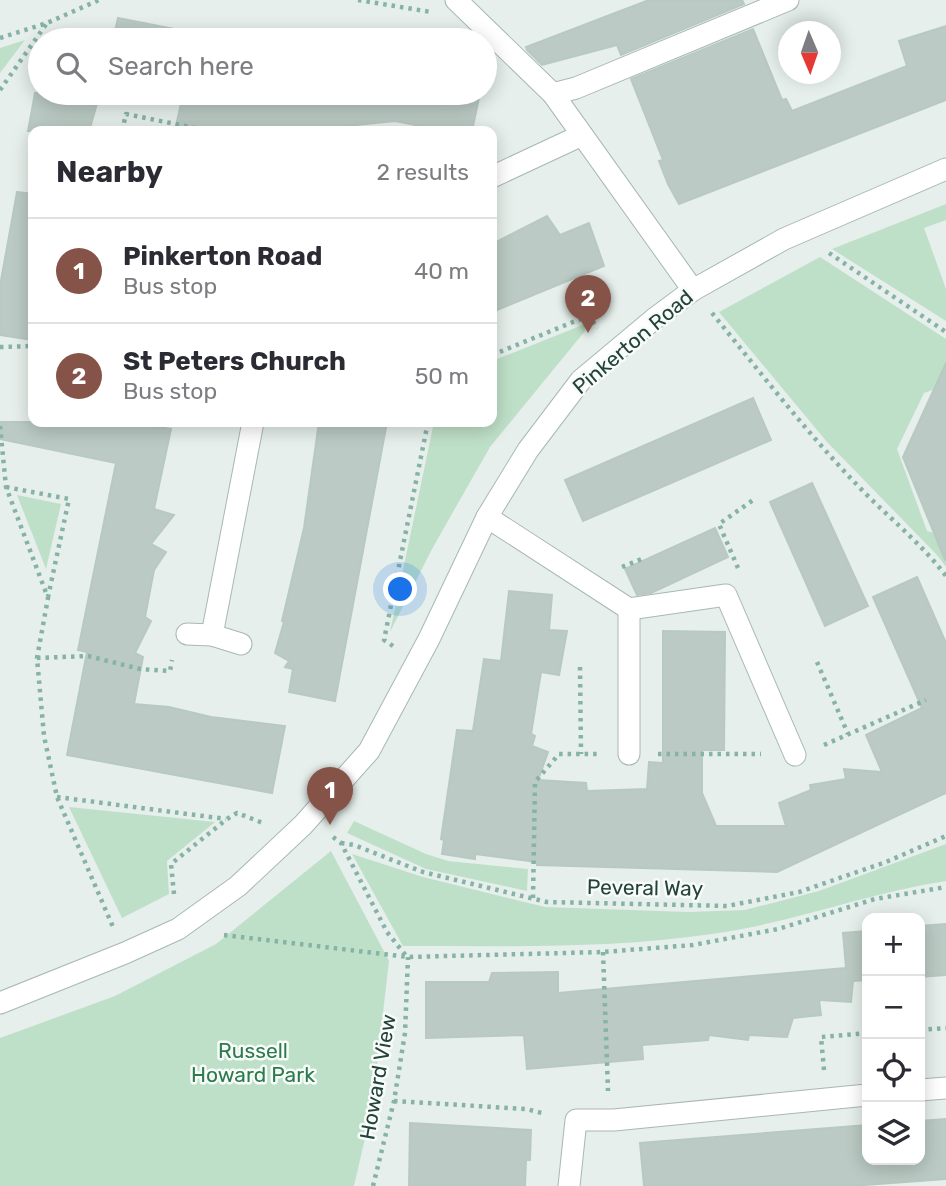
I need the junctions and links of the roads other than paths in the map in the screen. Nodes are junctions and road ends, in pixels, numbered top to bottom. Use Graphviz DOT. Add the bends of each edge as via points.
graph roads {
  1 [pos="456,0"];
  2 [pos="788,0"];
  3 [pos="484,28"];
  4 [pos="497,40"];
  5 [pos="553,94"];
  6 [pos="582,135"];
  7 [pos="946,169"];
  8 [pos="497,175"];
  9 [pos="693,290"];
  10 [pos="252,427"];
  11 [pos="487,517"];
  12 [pos="629,609"];
  13 [pos="187,634"];
  14 [pos="212,635"];
  15 [pos="241,644"];
  16 [pos="629,754"];
  17 [pos="795,755"];
  18 [pos="0,1003"];
  19 [pos="946,1088"];
  20 [pos="925,1090"];
  21 [pos="862,1096"];
  22 [pos="569,1186"];
  1 -- 3 [label="street"];
  2 -- 5 [label="street"];
  4 -- 5 [label="street"];
  5 -- 6 [label="street"];
  6 -- 8 [label="street"];
  6 -- 9 [label="street"];
  7 -- 9 [label="street, Pinkerton Road" via="784,239"];
  9 -- 11 [label="street, Pinkerton Road" via="581,380 528,450"];
  10 -- 14 [label="street"];
  11 -- 12 [label="street"];
  11 -- 18 [label="street, Pinkerton Road" via="369,751 293,834 238,886 178,929"];
  12 -- 16 [label="street"];
  12 -- 17 [label="street" via="726,595"];
  13 -- 14 [label="street"];
  14 -- 15 [label="street"];
  19 -- 20 [label="street"];
  21 -- 22 [label="street" via="609,1121 576,1120"];
}
